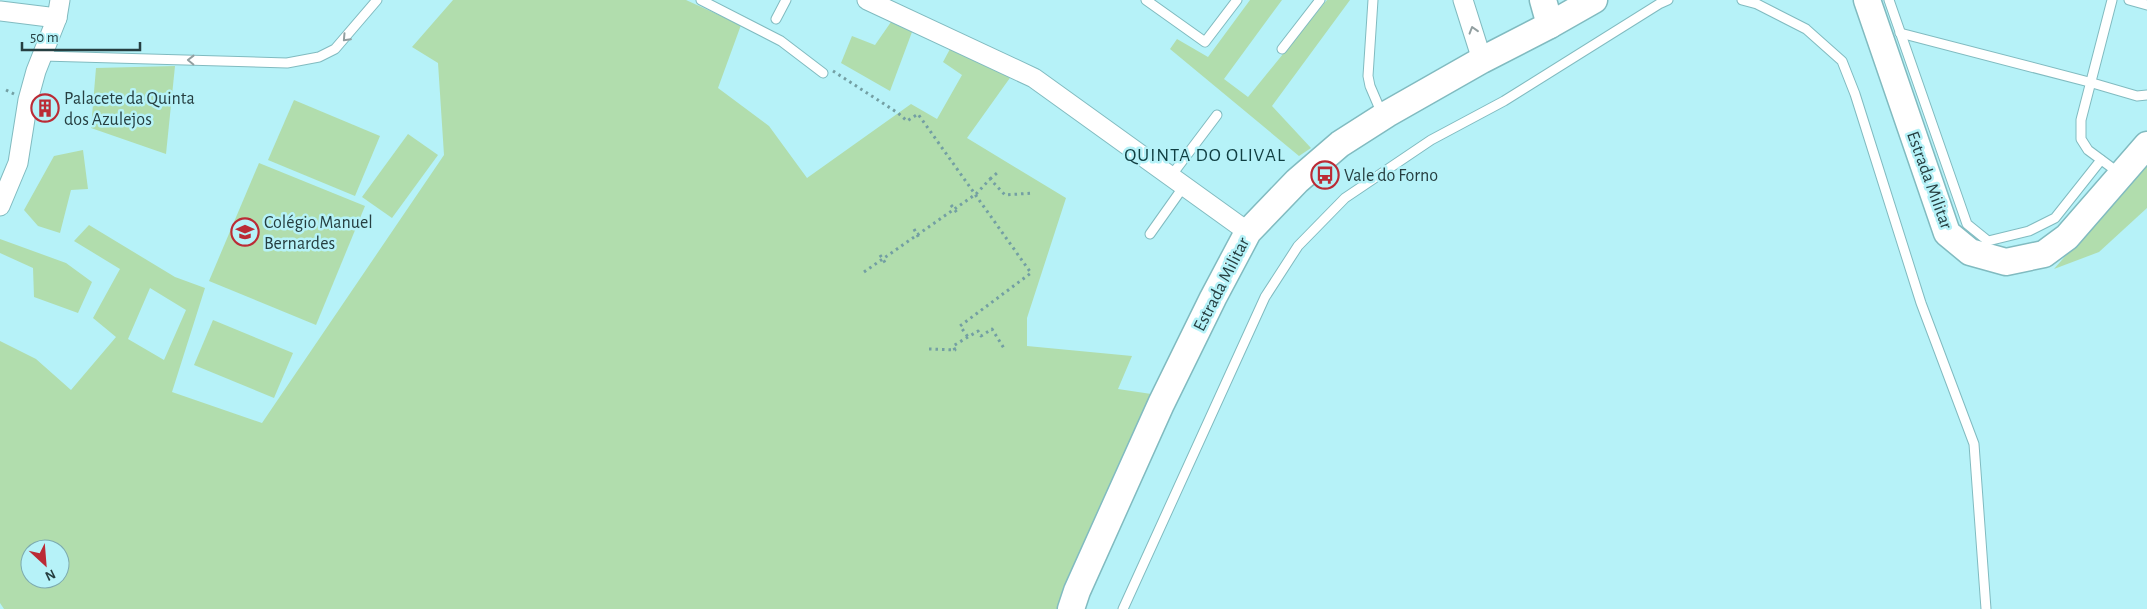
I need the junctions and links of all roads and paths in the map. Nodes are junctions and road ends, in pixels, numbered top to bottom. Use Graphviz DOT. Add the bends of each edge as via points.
graph roads {
  1 [pos="377,0"];
  2 [pos="701,0"];
  3 [pos="786,0"];
  4 [pos="866,0"];
  5 [pos="1146,0"];
  6 [pos="1237,0"];
  7 [pos="1320,0"];
  8 [pos="1373,0"];
  9 [pos="1463,0"];
  10 [pos="1543,0"];
  11 [pos="1594,0"];
  12 [pos="1668,0"];
  13 [pos="1742,0"];
  14 [pos="1867,0"];
  15 [pos="1889,0"];
  16 [pos="2112,0"];
  17 [pos="2129,0"];
  18 [pos="2147,5"];
  19 [pos="58,9"];
  20 [pos="0,11"];
  21 [pos="776,19"];
  22 [pos="1550,25"];
  23 [pos="1900,33"];
  24 [pos="1282,49"];
  25 [pos="42,56"];
  26 [pos="1482,60"];
  27 [pos="823,73"];
  28 [pos="2090,82"];
  29 [pos="2147,95"];
  30 [pos="1217,115"];
  31 [pos="1384,116"];
  32 [pos="2147,145"];
  33 [pos="2100,160"];
  34 [pos="997,173"];
  35 [pos="2121,175"];
  36 [pos="990,179"];
  37 [pos="1177,181"];
  38 [pos="1033,193"];
  39 [pos="976,194"];
  40 [pos="0,206"];
  41 [pos="951,206"];
  42 [pos="954,209"];
  43 [pos="958,214"];
  44 [pos="914,229"];
  45 [pos="1248,232"];
  46 [pos="1150,234"];
  47 [pos="917,235"];
  48 [pos="920,240"];
  49 [pos="881,257"];
  50 [pos="886,264"];
  51 [pos="864,272"];
  52 [pos="968,337"];
  53 [pos="929,349"];
  54 [pos="1005,350"];
  55 [pos="1071,609"];
  56 [pos="1123,609"];
  57 [pos="1986,609"];
  1 -- 25 [label="lane, one-way" via="335,49 319,57 295,61"];
  2 -- 27 [label="lane" via="781,41"];
  3 -- 21 [label="lane"];
  4 -- 37 [label="street" via="1034,78"];
  5 -- 6 [label="lane" via="1205,42"];
  7 -- 24 [label="lane"];
  8 -- 31 [label="lane" via="1368,76"];
  26 -- 9 [label="street, one-way"];
  10 -- 22 [label="street"];
  11 -- 22 [label="street, Estrada Militar"];
  12 -- 56 [label="lane" via="1504,101 1423,145 1345,198 1298,246 1265,297"];
  13 -- 57 [label="lane" via="1757,4 1806,29 1842,61 1921,303 1974,444"];
  14 -- 35 [label="street, Estrada Militar" via="1948,234 1970,252 2006,262 2044,254 2067,237"];
  15 -- 23 [label="lane"];
  16 -- 28 [label="lane"];
  17 -- 18 [label="lane"];
  19 -- 20 [label="street"];
  19 -- 25 [label="street"];
  22 -- 26 [label="street, Estrada Militar"];
  23 -- 28 [label="lane"];
  23 -- 33 [label="lane" via="1967,224 1988,241 2029,231 2056,218"];
  25 -- 40 [label="street" via="28,100 18,163"];
  26 -- 31 [label="street, Estrada Militar"];
  27 -- 39 [label="path" via="828,68 907,121 918,114"];
  28 -- 29 [label="lane" via="2137,96"];
  28 -- 33 [label="lane" via="2081,120 2081,139"];
  30 -- 37 [label="lane"];
  31 -- 45 [label="street, Estrada Militar" via="1316,164"];
  32 -- 35 [label="street, Estrada Militar"];
  33 -- 35 [label="lane"];
  34 -- 36 [label="path"];
  36 -- 38 [label="path" via="1005,195"];
  36 -- 39 [label="path"];
  37 -- 45 [label="street"];
  37 -- 46 [label="lane"];
  39 -- 42 [label="path"];
  39 -- 52 [label="path" via="1031,273 960,326"];
  41 -- 42 [label="path"];
  42 -- 43 [label="path"];
  42 -- 47 [label="path"];
  44 -- 47 [label="path"];
  45 -- 55 [label="street, Estrada Militar" via="1162,404"];
  47 -- 48 [label="path"];
  47 -- 49 [label="path"];
  49 -- 50 [label="path"];
  49 -- 51 [label="path"];
  52 -- 53 [label="path" via="953,346 955,350"];
  52 -- 54 [label="path" via="978,330 981,336 992,330"];
}
